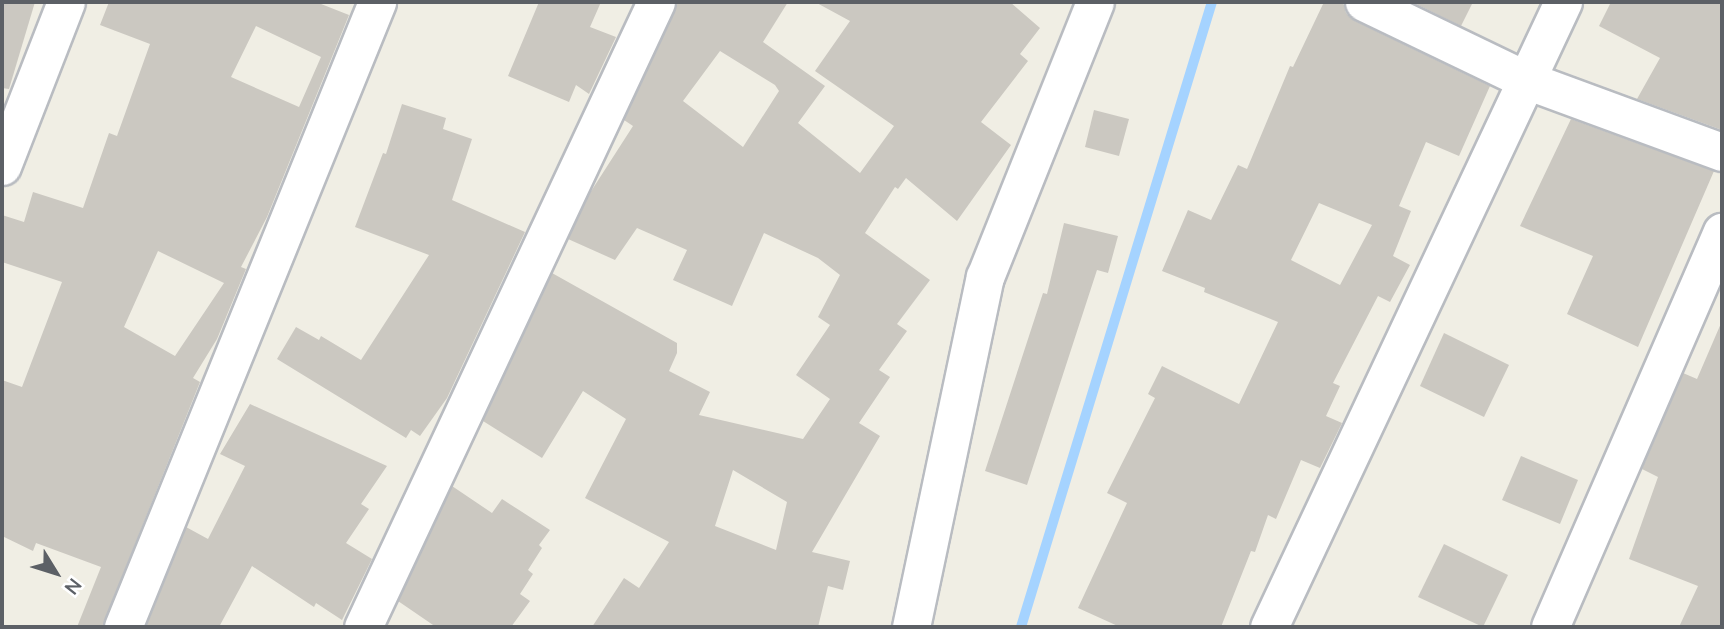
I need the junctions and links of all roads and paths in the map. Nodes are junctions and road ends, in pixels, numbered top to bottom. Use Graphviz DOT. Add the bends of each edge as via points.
graph roads {
  1 [pos="66,2"];
  2 [pos="377,2"];
  3 [pos="656,2"];
  4 [pos="1095,2"];
  5 [pos="1364,2"];
  6 [pos="1563,2"];
  7 [pos="1526,80"];
  8 [pos="1722,152"];
  9 [pos="2,166"];
  10 [pos="1722,232"];
  11 [pos="123,627"];
  12 [pos="363,627"];
  13 [pos="911,627"];
  14 [pos="1269,627"];
  15 [pos="1550,627"];
  1 -- 9 [label="street"];
  2 -- 11 [label="street"];
  3 -- 12 [label="street"];
  4 -- 13 [label="street" via="985,277"];
  5 -- 7 [label="street"];
  6 -- 7 [label="street"];
  7 -- 8 [label="street"];
  7 -- 14 [label="street"];
  10 -- 15 [label="street"];
}
